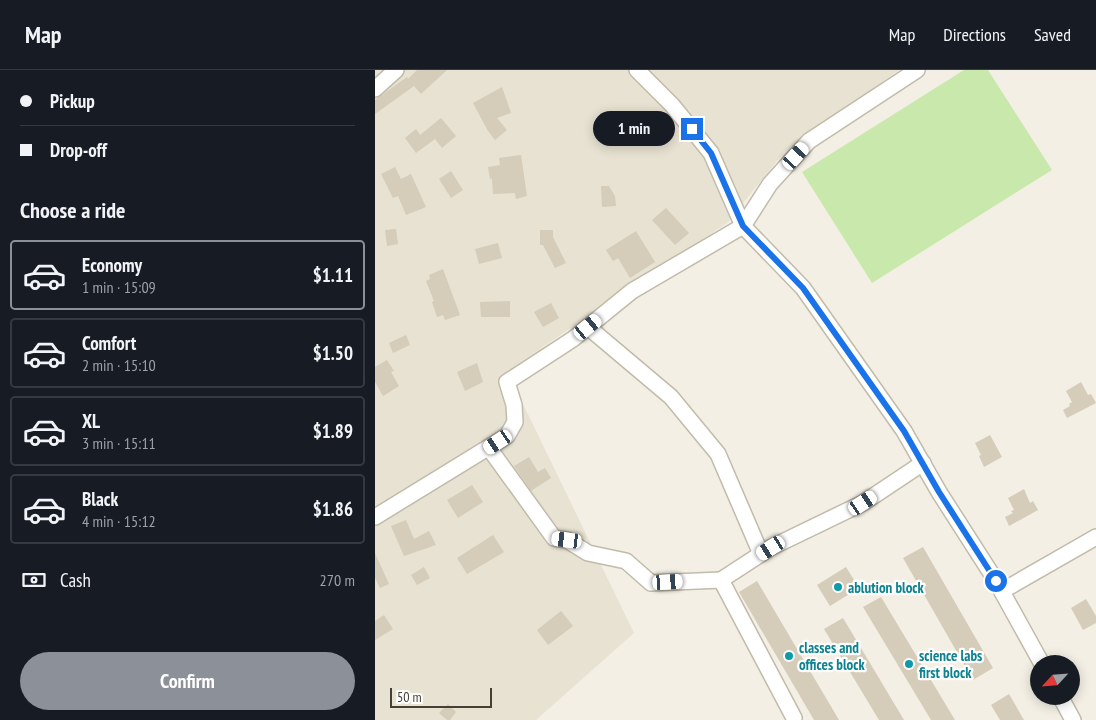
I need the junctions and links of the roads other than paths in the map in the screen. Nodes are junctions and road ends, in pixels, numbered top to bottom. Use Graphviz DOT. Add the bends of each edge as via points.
graph roads {
  1 [pos="396,70"];
  2 [pos="637,70"];
  3 [pos="917,70"];
  4 [pos="375,89"];
  5 [pos="743,226"];
  6 [pos="588,327"];
  7 [pos="489,448"];
  8 [pos="923,463"];
  9 [pos="375,517"];
  10 [pos="1096,537"];
  11 [pos="761,554"];
  12 [pos="721,580"];
  13 [pos="1002,592"];
  14 [pos="1037,655"];
  15 [pos="1065,705"];
  16 [pos="793,719"];
  17 [pos="1073,720"];
  1 -- 4 [label="street"];
  2 -- 5 [label="street" via="672,105 711,153"];
  3 -- 5 [label="street" via="809,141 770,184"];
  5 -- 6 [label="street" via="632,291"];
  5 -- 8 [label="street" via="803,288"];
  6 -- 7 [label="street" via="507,382 515,422 507,436"];
  6 -- 11 [label="street" via="671,397 718,454"];
  7 -- 9 [label="street"];
  7 -- 12 [label="street" via="554,538 567,540 588,553 625,561 651,583"];
  8 -- 11 [label="street" via="863,503"];
  8 -- 13 [label="street"];
  10 -- 13 [label="street"];
  11 -- 12 [label="street"];
  12 -- 16 [label="street"];
  13 -- 14 [label="street"];
  15 -- 17 [label="street"];
}
